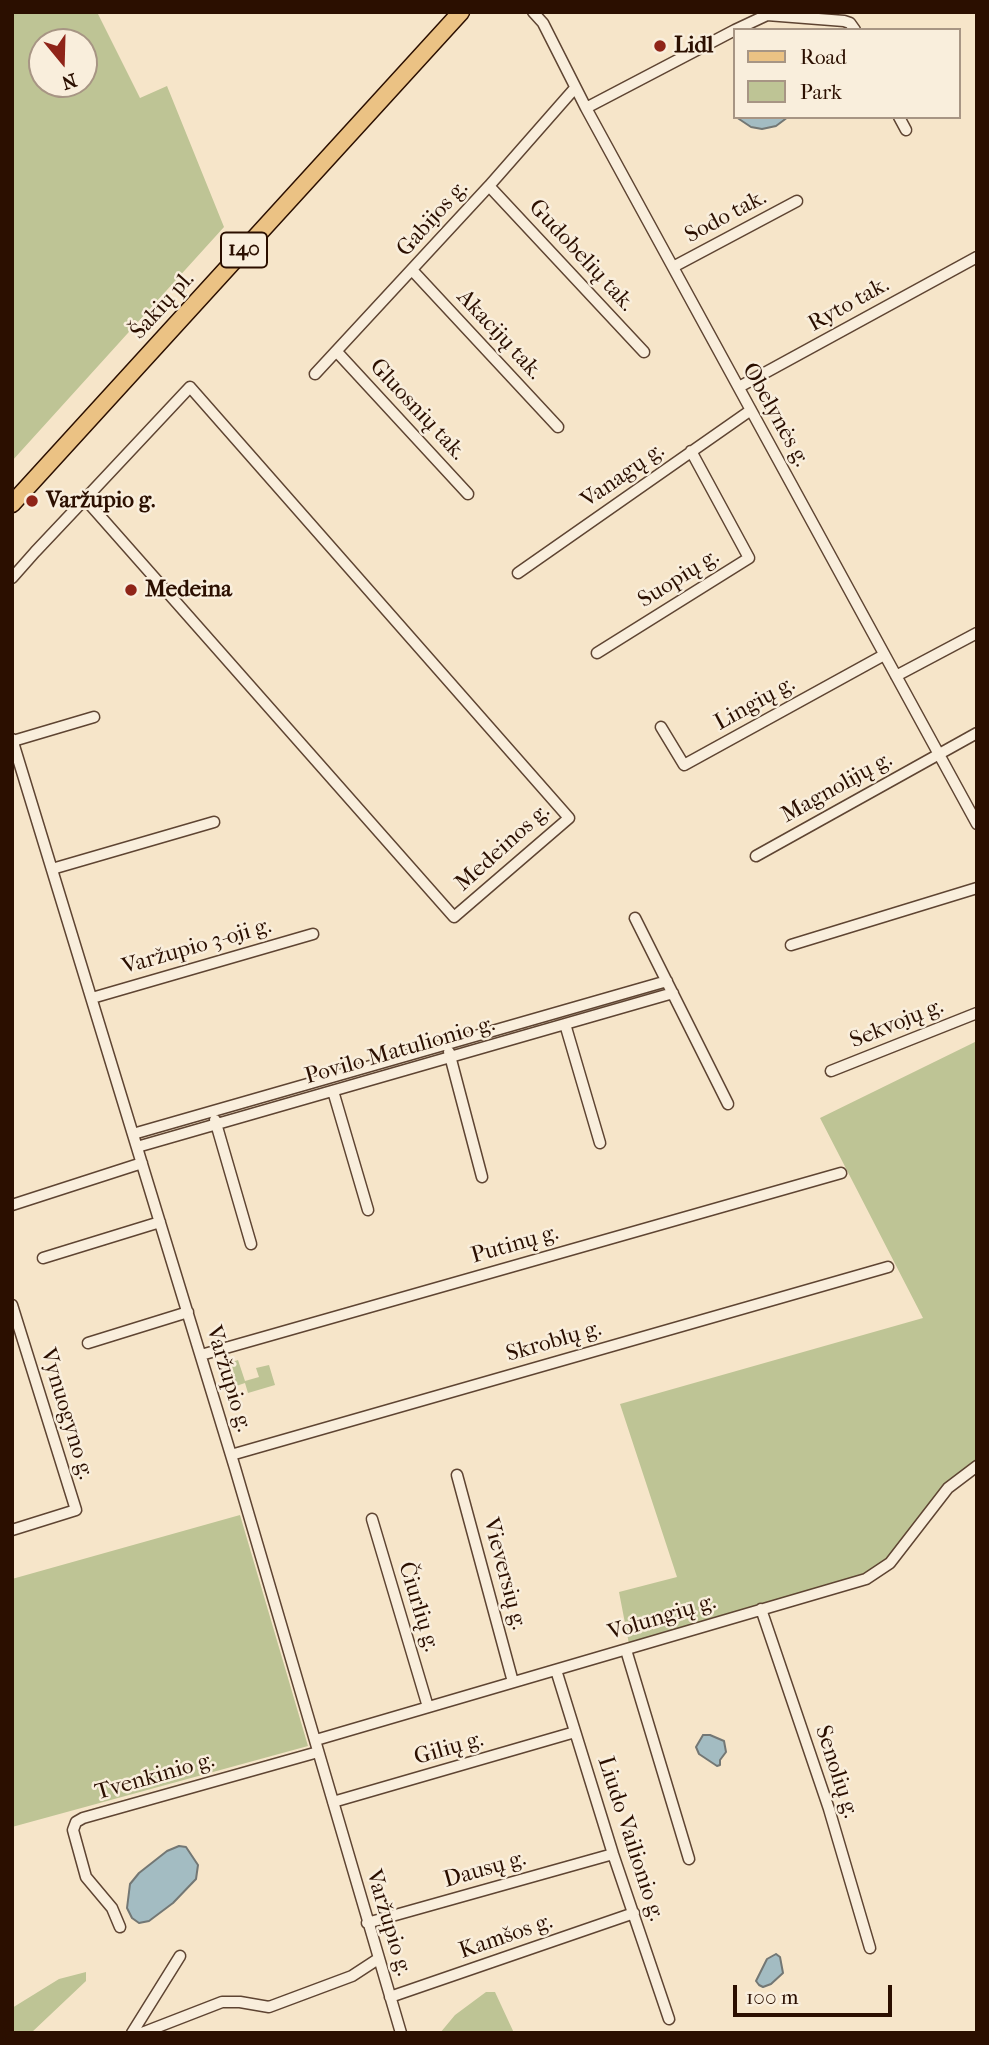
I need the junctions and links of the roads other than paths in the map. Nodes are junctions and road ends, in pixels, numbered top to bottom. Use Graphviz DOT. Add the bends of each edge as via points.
graph roads {
  1 [pos="461,12"];
  2 [pos="475,12"];
  3 [pos="533,12"];
  4 [pos="542,17"];
  5 [pos="739,28"];
  6 [pos="853,28"];
  7 [pos="734,31"];
  8 [pos="403,76"];
  9 [pos="575,88"];
  10 [pos="586,108"];
  11 [pos="900,119"];
  12 [pos="906,130"];
  13 [pos="489,186"];
  14 [pos="797,201"];
  15 [pos="977,257"];
  16 [pos="673,267"];
  17 [pos="412,270"];
  18 [pos="337,352"];
  19 [pos="644,352"];
  20 [pos="315,374"];
  21 [pos="739,387"];
  22 [pos="751,410"];
  23 [pos="558,427"];
  24 [pos="691,451"];
  25 [pos="468,494"];
  26 [pos="85,499"];
  27 [pos="12,504"];
  28 [pos="518,573"];
  29 [pos="12,578"];
  30 [pos="977,632"];
  31 [pos="597,653"];
  32 [pos="884,655"];
  33 [pos="896,676"];
  34 [pos="94,717"];
  35 [pos="661,727"];
  36 [pos="977,733"];
  37 [pos="13,740"];
  38 [pos="938,753"];
  39 [pos="214,822"];
  40 [pos="977,824"];
  41 [pos="756,856"];
  42 [pos="52,869"];
  43 [pos="977,888"];
  44 [pos="635,918"];
  45 [pos="313,934"];
  46 [pos="791,945"];
  47 [pos="667,981"];
  48 [pos="673,993"];
  49 [pos="92,998"];
  50 [pos="977,1013"];
  51 [pos="565,1024"];
  52 [pos="447,1044"];
  53 [pos="451,1057"];
  54 [pos="831,1071"];
  55 [pos="333,1091"];
  56 [pos="729,1104"];
  57 [pos="213,1111"];
  58 [pos="217,1124"];
  59 [pos="133,1134"];
  60 [pos="600,1143"];
  61 [pos="137,1147"];
  62 [pos="142,1163"];
  63 [pos="841,1173"];
  64 [pos="482,1177"];
  65 [pos="12,1205"];
  66 [pos="368,1210"];
  67 [pos="160,1222"];
  68 [pos="251,1244"];
  69 [pos="43,1258"];
  70 [pos="888,1267"];
  71 [pos="12,1305"];
  72 [pos="188,1312"];
  73 [pos="88,1343"];
  74 [pos="201,1355"];
  75 [pos="231,1455"];
  76 [pos="977,1466"];
  77 [pos="457,1475"];
  78 [pos="372,1519"];
  79 [pos="12,1530"];
  80 [pos="761,1609"];
  81 [pos="626,1650"];
  82 [pos="556,1670"];
  83 [pos="513,1682"];
  84 [pos="428,1707"];
  85 [pos="575,1732"];
  86 [pos="316,1740"];
  87 [pos="318,1752"];
  88 [pos="333,1802"];
  89 [pos="613,1854"];
  90 [pos="689,1859"];
  91 [pos="634,1913"];
  92 [pos="367,1923"];
  93 [pos="120,1927"];
  94 [pos="870,1948"];
  95 [pos="180,1956"];
  96 [pos="378,1959"];
  97 [pos="390,1997"];
  98 [pos="669,2019"];
  99 [pos="132,2033"];
  100 [pos="142,2033"];
  101 [pos="401,2033"];
  1 -- 8 [label="main road, Šakių pl. / 140"];
  2 -- 8 [label="main road, Šakių pl. / 140"];
  3 -- 4 [label="street, Obelynės g."];
  4 -- 9 [label="street, Obelynės g."];
  5 -- 6 [label="street" via="767,15 844,21"];
  7 -- 10 [label="street"];
  8 -- 27 [label="main road, Šakių pl. / 140"];
  9 -- 10 [label="street, Obelynės g."];
  9 -- 13 [label="street, Gabijos g."];
  10 -- 16 [label="street, Obelynės g."];
  11 -- 12 [label="street"];
  13 -- 17 [label="street, Gabijos g."];
  13 -- 19 [label="street, Gudobelių tak."];
  14 -- 16 [label="street, Sodo tak."];
  15 -- 21 [label="street, Ryto tak."];
  16 -- 21 [label="street, Obelynės g."];
  17 -- 18 [label="street, Gabijos g."];
  17 -- 23 [label="street, Akacijų tak."];
  18 -- 20 [label="street, Gabijos g."];
  18 -- 25 [label="street, Gluosnių tak."];
  21 -- 22 [label="street, Obelynės g."];
  22 -- 24 [label="street, Vanagų g."];
  22 -- 32 [label="street, Obelynės g."];
  24 -- 28 [label="street, Vanagų g."];
  24 -- 31 [label="street, Suopių g." via="749,558"];
  26 -- 26 [label="street, Medeinos g." via="190,387 569,818 454,917"];
  26 -- 29 [label="street"];
  30 -- 33 [label="street"];
  32 -- 33 [label="street, Obelynės g."];
  32 -- 35 [label="street, Lingių g." via="684,765"];
  33 -- 38 [label="street, Obelynės g."];
  34 -- 37 [label="street"];
  36 -- 38 [label="street, Magnolijų g."];
  37 -- 42 [label="street, Varžupio g."];
  38 -- 40 [label="street, Obelynės g."];
  38 -- 41 [label="street, Magnolijų g."];
  39 -- 42 [label="street"];
  42 -- 49 [label="street, Varžupio g."];
  43 -- 46 [label="street"];
  44 -- 47 [label="street"];
  45 -- 49 [label="street, Varžupio 3-oji g."];
  47 -- 48 [label="street"];
  47 -- 52 [label="street, Povilo Matulionio g."];
  48 -- 51 [label="street, Povilo Matulionio g."];
  48 -- 56 [label="street"];
  49 -- 59 [label="street, Varžupio g."];
  50 -- 54 [label="street, Sekvojų g."];
  51 -- 53 [label="street, Povilo Matulionio g."];
  51 -- 60 [label="street"];
  52 -- 53 [label="street"];
  52 -- 57 [label="street, Povilo Matulionio g."];
  53 -- 55 [label="street, Povilo Matulionio g."];
  53 -- 64 [label="street"];
  55 -- 58 [label="street, Povilo Matulionio g."];
  55 -- 66 [label="street"];
  57 -- 58 [label="street"];
  57 -- 59 [label="street, Povilo Matulionio g."];
  58 -- 61 [label="street, Povilo Matulionio g."];
  58 -- 68 [label="street"];
  59 -- 61 [label="street, Varžupio g."];
  61 -- 62 [label="street, Varžupio g."];
  62 -- 65 [label="street"];
  62 -- 67 [label="street, Varžupio g."];
  63 -- 74 [label="street, Putinų g."];
  67 -- 69 [label="street"];
  67 -- 72 [label="street, Varžupio g."];
  70 -- 75 [label="street, Skroblų g."];
  71 -- 79 [label="street, Vynuogyno g." via="76,1510"];
  72 -- 73 [label="street"];
  72 -- 74 [label="street, Varžupio g."];
  74 -- 75 [label="street, Varžupio g."];
  75 -- 86 [label="street, Varžupio g."];
  76 -- 80 [label="street, Volungių g." via="948,1488 879,1572"];
  77 -- 83 [label="street, Vieversių g."];
  78 -- 84 [label="street, Čiurlių g."];
  80 -- 81 [label="street, Volungių g."];
  80 -- 94 [label="street, Senolių g."];
  81 -- 82 [label="street, Volungių g."];
  81 -- 90 [label="street"];
  82 -- 83 [label="street, Volungių g."];
  82 -- 85 [label="street, Liudo Vailionio g."];
  83 -- 84 [label="street, Volungių g."];
  84 -- 86 [label="street, Volungių g."];
  85 -- 88 [label="street, Gilių g."];
  85 -- 89 [label="street, Liudo Vailionio g."];
  86 -- 87 [label="street, Varžupio g."];
  87 -- 88 [label="street, Varžupio g."];
  87 -- 93 [label="street, Tvenkinio g." via="76,1822 86,1877 112,1908"];
  88 -- 92 [label="street, Varžupio g."];
  89 -- 91 [label="street, Liudo Vailionio g."];
  89 -- 92 [label="street, Dausų g."];
  91 -- 97 [label="street, Kamšos g."];
  91 -- 98 [label="street, Liudo Vailionio g."];
  92 -- 96 [label="street, Varžupio g."];
  95 -- 99 [label="street"];
  96 -- 97 [label="street, Varžupio g."];
  96 -- 100 [label="street" via="352,1976 269,2007 222,2002"];
  97 -- 101 [label="street, Varžupio g."];
}
